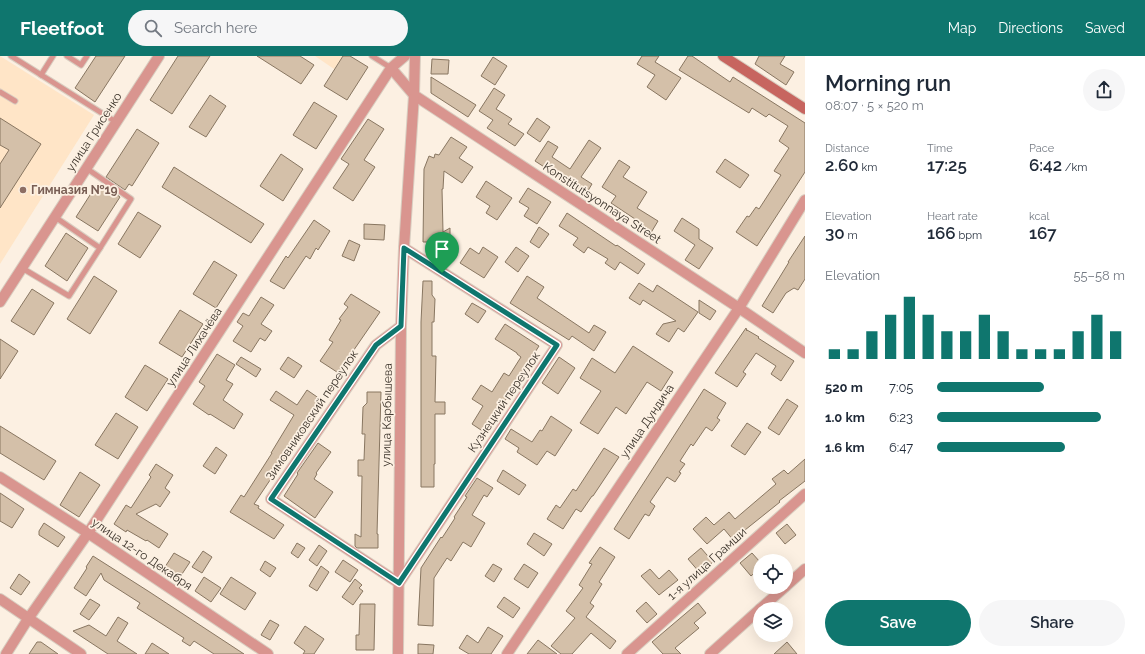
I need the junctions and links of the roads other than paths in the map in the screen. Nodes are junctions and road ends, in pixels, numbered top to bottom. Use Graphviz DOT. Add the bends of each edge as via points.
graph roads {
  1 [pos="11,56"];
  2 [pos="53,56"];
  3 [pos="67,56"];
  4 [pos="87,56"];
  5 [pos="159,56"];
  6 [pos="372,56"];
  7 [pos="405,56"];
  8 [pos="415,56"];
  9 [pos="724,56"];
  10 [pos="391,68"];
  11 [pos="41,75"];
  12 [pos="0,92"];
  13 [pos="414,95"];
  14 [pos="15,101"];
  15 [pos="805,109"];
  16 [pos="116,122"];
  17 [pos="86,168"];
  18 [pos="805,200"];
  19 [pos="55,217"];
  20 [pos="100,248"];
  21 [pos="404,248"];
  22 [pos="22,268"];
  23 [pos="0,302"];
  24 [pos="739,308"];
  25 [pos="401,326"];
  26 [pos="805,353"];
  27 [pos="0,477"];
  28 [pos="805,494"];
  29 [pos="88,533"];
  30 [pos="805,569"];
  31 [pos="793,579"];
  32 [pos="399,583"];
  33 [pos="776,594"];
  34 [pos="0,599"];
  35 [pos="768,602"];
  36 [pos="753,615"];
  37 [pos="28,619"];
  38 [pos="6,654"];
  39 [pos="81,654"];
  40 [pos="268,654"];
  41 [pos="398,654"];
  42 [pos="506,654"];
  43 [pos="626,654"];
  44 [pos="710,654"];
  1 -- 11 [label="lane"];
  2 -- 11 [label="lane"];
  3 -- 4 [label="lane" via="81,65"];
  5 -- 16 [label="street, улица Грисенко"];
  6 -- 10 [label="lane"];
  7 -- 10 [label="street, улица Лихачёва"];
  8 -- 13 [label="street, улица Карбышева"];
  9 -- 15 [label="street"];
  10 -- 13 [label="street, Konstitutsyonnaya Street"];
  10 -- 29 [label="street, улица Лихачёва"];
  11 -- 16 [label="lane"];
  12 -- 14 [label="lane"];
  13 -- 21 [label="street, улица Карбышева"];
  13 -- 24 [label="street, Konstitutsyonnaya Street"];
  16 -- 17 [label="street, улица Грисенко"];
  17 -- 19 [label="street, улица Грисенко"];
  17 -- 20 [label="lane" via="131,199"];
  18 -- 24 [label="street, улица Дундича"];
  19 -- 20 [label="lane"];
  19 -- 22 [label="street, улица Грисенко"];
  20 -- 22 [label="lane" via="69,296"];
  21 -- 25 [label="street, улица Карбышева"];
  21 -- 32 [label="street, Кузнецкий переулок" via="557,345"];
  22 -- 23 [label="street, улица Грисенко"];
  24 -- 26 [label="street, Konstitutsyonnaya Street"];
  24 -- 42 [label="street, улица Дундича"];
  25 -- 32 [label="street, улица Карбышева"];
  25 -- 32 [label="street, Зимовниковский переулок" via="376,345 271,499"];
  27 -- 29 [label="street, улица 12-го Декабря"];
  28 -- 43 [label="street, 1-я улица Грамши"];
  29 -- 37 [label="street, улица Лихачёва"];
  29 -- 40 [label="street, улица 12-го Декабря"];
  30 -- 31 [label="street"];
  32 -- 41 [label="street, улица Карбышева"];
  33 -- 35 [label="street"];
  34 -- 37 [label="street"];
  36 -- 44 [label="street"];
  37 -- 38 [label="street, улица Лихачёва"];
  37 -- 39 [label="street"];
}
